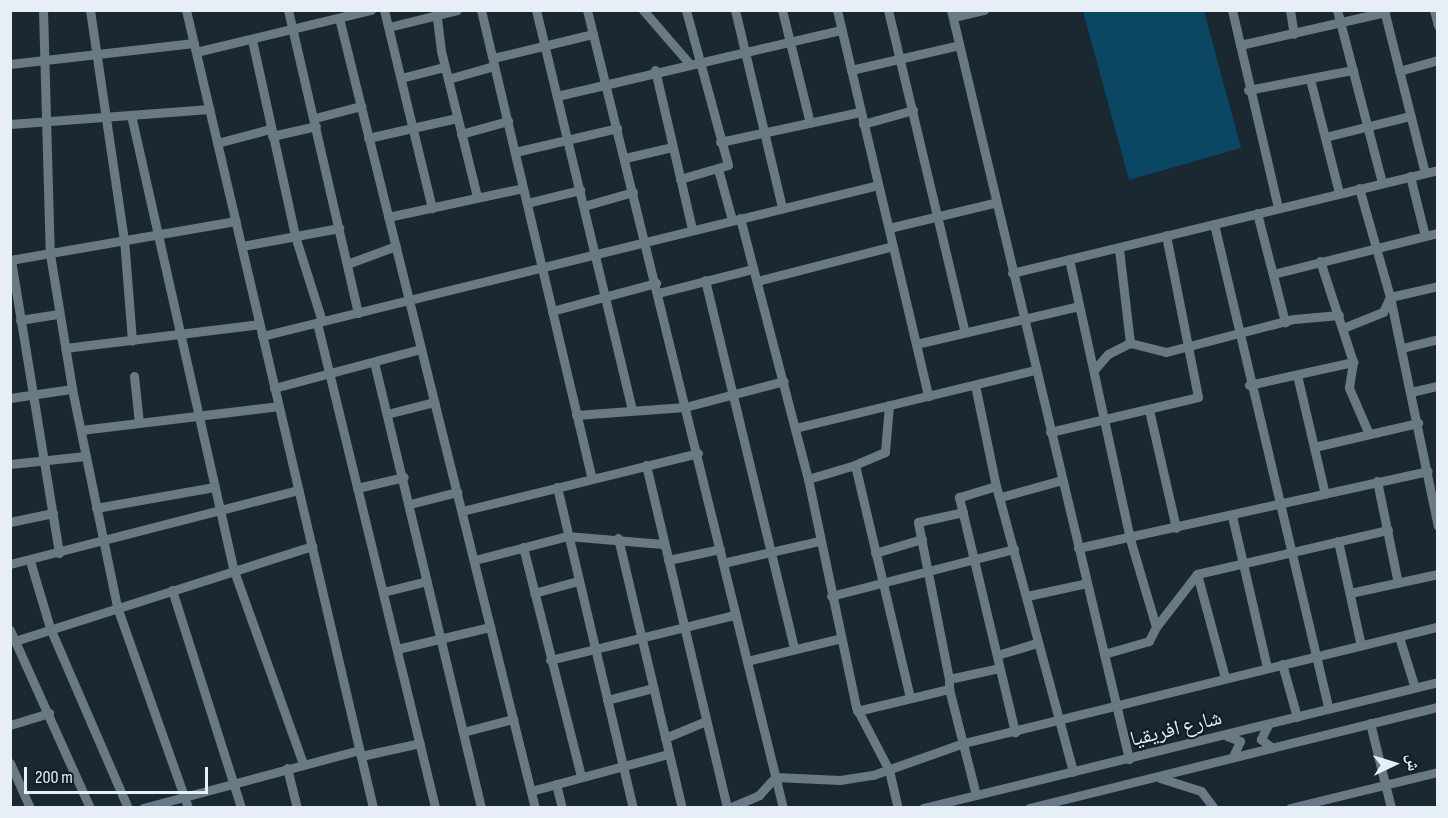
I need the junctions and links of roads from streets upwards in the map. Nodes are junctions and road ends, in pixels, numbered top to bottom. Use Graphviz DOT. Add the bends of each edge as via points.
graph roads {
  1 [pos="43,10"];
  2 [pos="90,10"];
  3 [pos="186,10"];
  4 [pos="288,10"];
  5 [pos="370,10"];
  6 [pos="384,10"];
  7 [pos="457,10"];
  8 [pos="481,10"];
  9 [pos="536,10"];
  10 [pos="587,10"];
  11 [pos="643,10"];
  12 [pos="686,10"];
  13 [pos="735,10"];
  14 [pos="783,10"];
  15 [pos="837,10"];
  16 [pos="888,10"];
  17 [pos="984,10"];
  18 [pos="1232,10"];
  19 [pos="1290,10"];
  20 [pos="1337,10"];
  21 [pos="1434,10"];
  22 [pos="1384,11"];
  23 [pos="437,13"];
  24 [pos="952,14"];
  25 [pos="339,18"];
  26 [pos="1341,23"];
  27 [pos="1437,23"];
  28 [pos="388,27"];
  29 [pos="293,29"];
  30 [pos="841,30"];
  31 [pos="593,34"];
  32 [pos="1294,34"];
  33 [pos="252,40"];
  34 [pos="789,41"];
  35 [pos="544,45"];
  36 [pos="959,45"];
  37 [pos="1240,45"];
  38 [pos="195,48"];
  39 [pos="744,50"];
  40 [pos="96,54"];
  41 [pos="901,60"];
  42 [pos="1437,60"];
  43 [pos="46,61"];
  44 [pos="692,61"];
  45 [pos="494,62"];
  46 [pos="10,64"];
  47 [pos="444,67"];
  48 [pos="655,70"];
  49 [pos="850,70"];
  50 [pos="1353,70"];
  51 [pos="1399,71"];
  52 [pos="401,78"];
  53 [pos="448,79"];
  54 [pos="1310,79"];
  55 [pos="605,83"];
  56 [pos="1248,90"];
  57 [pos="557,96"];
  58 [pos="361,106"];
  59 [pos="209,109"];
  60 [pos="913,110"];
  61 [pos="860,112"];
  62 [pos="131,115"];
  63 [pos="1410,116"];
  64 [pos="106,117"];
  65 [pos="457,118"];
  66 [pos="49,121"];
  67 [pos="508,121"];
  68 [pos="316,122"];
  69 [pos="810,123"];
  70 [pos="10,124"];
  71 [pos="863,124"];
  72 [pos="1369,125"];
  73 [pos="414,128"];
  74 [pos="617,128"];
  75 [pos="271,132"];
  76 [pos="764,133"];
  77 [pos="461,134"];
  78 [pos="1325,137"];
  79 [pos="368,138"];
  80 [pos="567,139"];
  81 [pos="720,142"];
  82 [pos="217,143"];
  83 [pos="672,147"];
  84 [pos="515,152"];
  85 [pos="625,158"];
  86 [pos="718,169"];
  87 [pos="1437,170"];
  88 [pos="1425,173"];
  89 [pos="1410,176"];
  90 [pos="680,179"];
  91 [pos="1382,183"];
  92 [pos="878,185"];
  93 [pos="523,188"];
  94 [pos="1359,188"];
  95 [pos="580,190"];
  96 [pos="633,192"];
  97 [pos="1339,193"];
  98 [pos="477,197"];
  99 [pos="527,203"];
  100 [pos="993,203"];
  101 [pos="584,206"];
  102 [pos="1278,207"];
  103 [pos="432,208"];
  104 [pos="782,208"];
  105 [pos="1257,213"];
  106 [pos="937,216"];
  107 [pos="388,217"];
  108 [pos="736,219"];
  109 [pos="236,222"];
  110 [pos="1214,224"];
  111 [pos="339,228"];
  112 [pos="889,228"];
  113 [pos="692,229"];
  114 [pos="1437,233"];
  115 [pos="156,234"];
  116 [pos="1166,235"];
  117 [pos="295,236"];
  118 [pos="1425,236"];
  119 [pos="124,239"];
  120 [pos="646,243"];
  121 [pos="242,246"];
  122 [pos="396,246"];
  123 [pos="893,246"];
  124 [pos="1119,249"];
  125 [pos="1376,249"];
  126 [pos="50,254"];
  127 [pos="597,258"];
  128 [pos="1069,259"];
  129 [pos="11,260"];
  130 [pos="1320,261"];
  131 [pos="347,264"];
  132 [pos="753,269"];
  133 [pos="543,271"];
  134 [pos="1012,273"];
  135 [pos="1273,274"];
  136 [pos="705,280"];
  137 [pos="758,282"];
  138 [pos="1437,286"];
  139 [pos="657,288"];
  140 [pos="606,296"];
  141 [pos="1390,297"];
  142 [pos="410,300"];
  143 [pos="1079,306"];
  144 [pos="552,311"];
  145 [pos="358,313"];
  146 [pos="59,314"];
  147 [pos="1339,315"];
  148 [pos="20,320"];
  149 [pos="1023,320"];
  150 [pos="319,322"];
  151 [pos="1285,322"];
  152 [pos="260,324"];
  153 [pos="1343,328"];
  154 [pos="965,332"];
  155 [pos="180,335"];
  156 [pos="262,336"];
  157 [pos="1237,337"];
  158 [pos="1437,339"];
  159 [pos="132,341"];
  160 [pos="1130,343"];
  161 [pos="916,344"];
  162 [pos="1191,346"];
  163 [pos="65,348"];
  164 [pos="1402,348"];
  165 [pos="421,349"];
  166 [pos="374,362"];
  167 [pos="1353,362"];
  168 [pos="1034,370"];
  169 [pos="1094,370"];
  170 [pos="329,374"];
  171 [pos="1297,375"];
  172 [pos="134,376"];
  173 [pos="784,381"];
  174 [pos="975,385"];
  175 [pos="1249,385"];
  176 [pos="1437,386"];
  177 [pos="274,388"];
  178 [pos="72,389"];
  179 [pos="1411,392"];
  180 [pos="31,395"];
  181 [pos="734,395"];
  182 [pos="928,396"];
  183 [pos="10,398"];
  184 [pos="434,402"];
  185 [pos="888,405"];
  186 [pos="278,406"];
  187 [pos="685,406"];
  188 [pos="632,410"];
  189 [pos="1149,411"];
  190 [pos="387,414"];
  191 [pos="576,415"];
  192 [pos="199,416"];
  193 [pos="1103,419"];
  194 [pos="139,423"];
  195 [pos="1418,423"];
  196 [pos="795,428"];
  197 [pos="81,430"];
  198 [pos="1050,432"];
  199 [pos="1369,434"];
  200 [pos="1314,447"];
  201 [pos="698,453"];
  202 [pos="86,456"];
  203 [pos="1437,458"];
  204 [pos="43,461"];
  205 [pos="10,464"];
  206 [pos="646,465"];
  207 [pos="855,465"];
  208 [pos="1427,466"];
  209 [pos="404,477"];
  210 [pos="592,478"];
  211 [pos="808,479"];
  212 [pos="1062,480"];
  213 [pos="1377,481"];
  214 [pos="996,486"];
  215 [pos="214,487"];
  216 [pos="557,487"];
  217 [pos="357,488"];
  218 [pos="299,490"];
  219 [pos="457,492"];
  220 [pos="1325,494"];
  221 [pos="1001,497"];
  222 [pos="410,504"];
  223 [pos="1280,505"];
  224 [pos="96,508"];
  225 [pos="462,511"];
  226 [pos="220,512"];
  227 [pos="963,512"];
  228 [pos="53,513"];
  229 [pos="1232,516"];
  230 [pos="10,522"];
  231 [pos="1437,522"];
  232 [pos="1176,528"];
  233 [pos="1388,530"];
  234 [pos="567,536"];
  235 [pos="618,538"];
  236 [pos="922,539"];
  237 [pos="1130,539"];
  238 [pos="819,541"];
  239 [pos="1338,541"];
  240 [pos="101,543"];
  241 [pos="663,544"];
  242 [pos="312,546"];
  243 [pos="523,547"];
  244 [pos="1078,548"];
  245 [pos="720,549"];
  246 [pos="1014,549"];
  247 [pos="772,551"];
  248 [pos="1291,552"];
  249 [pos="59,553"];
  250 [pos="875,553"];
  251 [pos="973,559"];
  252 [pos="475,560"];
  253 [pos="668,560"];
  254 [pos="30,561"];
  255 [pos="723,563"];
  256 [pos="1243,563"];
  257 [pos="10,564"];
  258 [pos="929,569"];
  259 [pos="234,571"];
  260 [pos="1197,574"];
  261 [pos="1437,574"];
  262 [pos="428,581"];
  263 [pos="578,581"];
  264 [pos="1087,583"];
  265 [pos="1398,583"];
  266 [pos="883,584"];
  267 [pos="172,590"];
  268 [pos="383,592"];
  269 [pos="534,593"];
  270 [pos="1350,593"];
  271 [pos="831,596"];
  272 [pos="1027,596"];
  273 [pos="117,607"];
  274 [pos="734,615"];
  275 [pos="490,627"];
  276 [pos="683,627"];
  277 [pos="1156,627"];
  278 [pos="1437,627"];
  279 [pos="50,628"];
  280 [pos="10,630"];
  281 [pos="640,637"];
  282 [pos="1399,637"];
  283 [pos="841,638"];
  284 [pos="441,639"];
  285 [pos="18,640"];
  286 [pos="1037,643"];
  287 [pos="1361,646"];
  288 [pos="594,648"];
  289 [pos="397,649"];
  290 [pos="794,649"];
  291 [pos="1104,654"];
  292 [pos="1319,655"];
  293 [pos="997,656"];
  294 [pos="550,660"];
  295 [pos="747,661"];
  296 [pos="1282,664"];
  297 [pos="999,668"];
  298 [pos="1267,668"];
  299 [pos="1225,678"];
  300 [pos="1437,682"];
  301 [pos="949,684"];
  302 [pos="653,688"];
  303 [pos="1415,688"];
  304 [pos="910,698"];
  305 [pos="607,700"];
  306 [pos="1116,705"];
  307 [pos="1437,707"];
  308 [pos="1328,708"];
  309 [pos="857,711"];
  310 [pos="49,713"];
  311 [pos="1297,717"];
  312 [pos="1061,718"];
  313 [pos="513,719"];
  314 [pos="706,722"];
  315 [pos="1370,723"];
  316 [pos="10,725"];
  317 [pos="1268,725"];
  318 [pos="463,732"];
  319 [pos="1015,732"];
  320 [pos="1225,735"];
  321 [pos="664,738"];
  322 [pos="420,743"];
  323 [pos="964,743"];
  324 [pos="1272,748"];
  325 [pos="360,753"];
  326 [pos="668,754"];
  327 [pos="1231,758"];
  328 [pos="1129,759"];
  329 [pos="10,763"];
  330 [pos="303,764"];
  331 [pos="622,765"];
  332 [pos="287,768"];
  333 [pos="889,770"];
  334 [pos="1073,772"];
  335 [pos="1437,772"];
  336 [pos="581,777"];
  337 [pos="775,777"];
  338 [pos="1158,777"];
  339 [pos="14,782"];
  340 [pos="234,782"];
  341 [pos="556,784"];
  342 [pos="1385,785"];
  343 [pos="531,791"];
  344 [pos="184,795"];
  345 [pos="973,796"];
  346 [pos="1078,796"];
  347 [pos="1327,803"];
  348 [pos="30,807"];
  349 [pos="90,807"];
  350 [pos="128,807"];
  351 [pos="143,807"];
  352 [pos="189,807"];
  353 [pos="242,807"];
  354 [pos="297,807"];
  355 [pos="373,807"];
  356 [pos="435,807"];
  357 [pos="481,807"];
  358 [pos="535,807"];
  359 [pos="562,807"];
  360 [pos="633,807"];
  361 [pos="682,807"];
  362 [pos="728,807"];
  363 [pos="783,807"];
  364 [pos="898,807"];
  365 [pos="925,807"];
  366 [pos="958,807"];
  367 [pos="1029,807"];
  368 [pos="1081,807"];
  369 [pos="1214,807"];
  370 [pos="1290,807"];
  371 [pos="1391,807"];
  1 -- 43 [label="street"];
  2 -- 40 [label="street"];
  3 -- 38 [label="street"];
  4 -- 29 [label="street"];
  5 -- 25 [label="street"];
  6 -- 28 [label="street"];
  7 -- 23 [label="street"];
  8 -- 45 [label="street"];
  9 -- 35 [label="street"];
  10 -- 31 [label="street"];
  11 -- 44 [label="street"];
  12 -- 44 [label="street"];
  13 -- 39 [label="street"];
  14 -- 34 [label="street"];
  15 -- 30 [label="street"];
  16 -- 41 [label="street"];
  17 -- 24 [label="street"];
  18 -- 37 [label="street"];
  19 -- 32 [label="street"];
  20 -- 26 [label="street"];
  21 -- 27 [label="street"];
  22 -- 26 [label="street"];
  22 -- 51 [label="street"];
  23 -- 28 [label="street"];
  23 -- 47 [label="street"];
  24 -- 36 [label="street"];
  25 -- 29 [label="street"];
  25 -- 58 [label="street"];
  26 -- 32 [label="street"];
  26 -- 50 [label="street"];
  28 -- 52 [label="street"];
  29 -- 33 [label="street"];
  29 -- 68 [label="street"];
  30 -- 34 [label="street"];
  30 -- 49 [label="street"];
  31 -- 35 [label="street"];
  31 -- 55 [label="street"];
  32 -- 37 [label="street"];
  33 -- 38 [label="street"];
  33 -- 75 [label="street"];
  34 -- 39 [label="street"];
  34 -- 69 [label="street"];
  35 -- 45 [label="street"];
  35 -- 57 [label="street"];
  36 -- 41 [label="street"];
  36 -- 100 [label="street"];
  37 -- 56 [label="street"];
  38 -- 40 [label="street"];
  38 -- 59 [label="street"];
  39 -- 44 [label="street"];
  39 -- 76 [label="street"];
  40 -- 43 [label="street"];
  40 -- 64 [label="street"];
  41 -- 49 [label="street"];
  41 -- 60 [label="street"];
  42 -- 51 [label="street"];
  43 -- 46 [label="street"];
  43 -- 66 [label="street"];
  44 -- 48 [label="street"];
  44 -- 81 [label="street"];
  45 -- 53 [label="street"];
  45 -- 67 [label="street"];
  47 -- 52 [label="street"];
  47 -- 53 [label="street"];
  48 -- 55 [label="street"];
  48 -- 83 [label="street"];
  49 -- 61 [label="street"];
  50 -- 54 [label="street"];
  50 -- 72 [label="street"];
  51 -- 63 [label="street"];
  52 -- 73 [label="street"];
  53 -- 65 [label="street"];
  54 -- 56 [label="street"];
  54 -- 78 [label="street"];
  55 -- 57 [label="street"];
  55 -- 74 [label="street"];
  56 -- 102 [label="street"];
  57 -- 80 [label="street"];
  58 -- 68 [label="street"];
  58 -- 79 [label="street"];
  59 -- 62 [label="street"];
  59 -- 82 [label="street"];
  60 -- 71 [label="street"];
  60 -- 106 [label="street"];
  61 -- 69 [label="street"];
  61 -- 71 [label="street"];
  62 -- 64 [label="street"];
  62 -- 115 [label="street"];
  63 -- 72 [label="street"];
  63 -- 88 [label="street"];
  64 -- 66 [label="street"];
  64 -- 119 [label="street"];
  65 -- 73 [label="street"];
  65 -- 77 [label="street"];
  66 -- 70 [label="street"];
  66 -- 126 [label="street"];
  67 -- 77 [label="street"];
  67 -- 84 [label="street"];
  68 -- 75 [label="street"];
  68 -- 111 [label="street"];
  69 -- 76 [label="street"];
  71 -- 92 [label="street"];
  72 -- 78 [label="street"];
  72 -- 91 [label="street"];
  73 -- 79 [label="street"];
  73 -- 103 [label="street"];
  74 -- 80 [label="street"];
  74 -- 85 [label="street"];
  75 -- 82 [label="street"];
  75 -- 117 [label="street"];
  76 -- 81 [label="street"];
  76 -- 104 [label="street"];
  77 -- 98 [label="street"];
  78 -- 97 [label="street"];
  79 -- 107 [label="street"];
  80 -- 84 [label="street"];
  80 -- 95 [label="street"];
  81 -- 86 [label="street" via="728,165"];
  82 -- 109 [label="street"];
  83 -- 85 [label="street"];
  83 -- 90 [label="street"];
  84 -- 93 [label="street"];
  85 -- 96 [label="street"];
  86 -- 90 [label="street"];
  86 -- 108 [label="street"];
  87 -- 88 [label="street"];
  88 -- 89 [label="street"];
  89 -- 91 [label="street"];
  89 -- 118 [label="street"];
  90 -- 113 [label="street"];
  91 -- 94 [label="street"];
  92 -- 104 [label="street"];
  92 -- 112 [label="street"];
  93 -- 98 [label="street"];
  93 -- 99 [label="street"];
  94 -- 97 [label="street"];
  94 -- 125 [label="street"];
  95 -- 99 [label="street"];
  95 -- 101 [label="street"];
  96 -- 101 [label="street"];
  96 -- 120 [label="street"];
  97 -- 102 [label="street"];
  98 -- 103 [label="street"];
  99 -- 133 [label="street"];
  100 -- 106 [label="street"];
  100 -- 134 [label="street"];
  101 -- 127 [label="street"];
  102 -- 105 [label="street"];
  103 -- 107 [label="street"];
  104 -- 108 [label="street"];
  105 -- 110 [label="street"];
  105 -- 135 [label="street"];
  106 -- 112 [label="street"];
  106 -- 154 [label="street"];
  107 -- 122 [label="street"];
  108 -- 113 [label="street"];
  108 -- 132 [label="street"];
  109 -- 115 [label="street"];
  109 -- 121 [label="street"];
  110 -- 116 [label="street"];
  110 -- 157 [label="street"];
  111 -- 117 [label="street"];
  111 -- 131 [label="street"];
  112 -- 123 [label="street"];
  113 -- 120 [label="street"];
  114 -- 118 [label="street"];
  115 -- 119 [label="street"];
  115 -- 155 [label="street"];
  116 -- 124 [label="street"];
  116 -- 162 [label="street"];
  117 -- 121 [label="street"];
  117 -- 150 [label="street"];
  118 -- 125 [label="street"];
  119 -- 126 [label="street"];
  119 -- 159 [label="street"];
  120 -- 127 [label="street"];
  120 -- 139 [label="street"];
  121 -- 152 [label="street"];
  122 -- 131 [label="street"];
  122 -- 142 [label="street"];
  123 -- 137 [label="street"];
  123 -- 161 [label="street"];
  124 -- 128 [label="street"];
  124 -- 160 [label="street"];
  125 -- 130 [label="street"];
  125 -- 141 [label="street"];
  126 -- 129 [label="street"];
  126 -- 146 [label="street"];
  127 -- 133 [label="street"];
  127 -- 140 [label="street"];
  128 -- 134 [label="street"];
  128 -- 143 [label="street"];
  129 -- 148 [label="street"];
  130 -- 135 [label="street"];
  130 -- 147 [label="street"];
  131 -- 145 [label="street"];
  132 -- 136 [label="street"];
  132 -- 137 [label="street"];
  133 -- 142 [label="street"];
  133 -- 144 [label="street"];
  134 -- 149 [label="street"];
  135 -- 151 [label="street"];
  136 -- 139 [label="street"];
  136 -- 181 [label="street"];
  137 -- 173 [label="street"];
  138 -- 141 [label="street"];
  139 -- 140 [label="street"];
  139 -- 187 [label="street"];
  140 -- 144 [label="street"];
  140 -- 188 [label="street"];
  141 -- 153 [label="street" via="1383,312"];
  141 -- 164 [label="street"];
  142 -- 145 [label="street"];
  142 -- 165 [label="street"];
  143 -- 149 [label="street"];
  143 -- 169 [label="street"];
  144 -- 191 [label="street"];
  145 -- 150 [label="street"];
  146 -- 148 [label="street"];
  146 -- 163 [label="street"];
  147 -- 151 [label="street"];
  147 -- 153 [label="street"];
  148 -- 180 [label="street"];
  149 -- 154 [label="street"];
  149 -- 168 [label="street"];
  150 -- 156 [label="street"];
  150 -- 170 [label="street"];
  151 -- 157 [label="street"];
  152 -- 155 [label="street"];
  152 -- 156 [label="street"];
  153 -- 167 [label="street"];
  154 -- 161 [label="street"];
  155 -- 159 [label="street"];
  155 -- 192 [label="street"];
  156 -- 177 [label="street"];
  157 -- 162 [label="street"];
  157 -- 175 [label="street"];
  158 -- 164 [label="street"];
  159 -- 163 [label="street"];
  160 -- 162 [label="street" via="1166,352"];
  160 -- 169 [label="street" via="1108,354"];
  161 -- 182 [label="street"];
  162 -- 189 [label="street" via="1198,397"];
  163 -- 178 [label="street"];
  164 -- 179 [label="street"];
  165 -- 166 [label="street"];
  165 -- 184 [label="street"];
  166 -- 170 [label="street"];
  166 -- 190 [label="street"];
  167 -- 171 [label="street"];
  167 -- 199 [label="street" via="1348,388"];
  168 -- 174 [label="street"];
  168 -- 198 [label="street"];
  169 -- 193 [label="street"];
  170 -- 177 [label="street"];
  170 -- 217 [label="street"];
  171 -- 175 [label="street"];
  171 -- 200 [label="street"];
  172 -- 194 [label="street"];
  173 -- 181 [label="street"];
  173 -- 196 [label="street"];
  174 -- 182 [label="street"];
  174 -- 214 [label="street"];
  175 -- 223 [label="street"];
  176 -- 179 [label="street"];
  177 -- 186 [label="street"];
  178 -- 180 [label="street"];
  178 -- 197 [label="street"];
  179 -- 195 [label="street"];
  180 -- 183 [label="street"];
  180 -- 204 [label="street"];
  181 -- 187 [label="street"];
  181 -- 247 [label="street"];
  182 -- 185 [label="street"];
  184 -- 190 [label="street"];
  184 -- 219 [label="street"];
  185 -- 196 [label="street"];
  185 -- 207 [label="street" via="885,452"];
  186 -- 192 [label="street"];
  186 -- 218 [label="street"];
  187 -- 188 [label="street"];
  187 -- 201 [label="street"];
  188 -- 191 [label="street"];
  189 -- 193 [label="street"];
  189 -- 232 [label="street"];
  190 -- 209 [label="street"];
  191 -- 210 [label="street"];
  192 -- 194 [label="street"];
  192 -- 215 [label="street"];
  193 -- 198 [label="street"];
  193 -- 237 [label="street"];
  194 -- 197 [label="street"];
  195 -- 199 [label="street"];
  195 -- 208 [label="street"];
  196 -- 211 [label="street"];
  197 -- 202 [label="street"];
  198 -- 212 [label="street"];
  199 -- 200 [label="street"];
  200 -- 220 [label="street"];
  201 -- 206 [label="street"];
  201 -- 245 [label="street"];
  202 -- 204 [label="street"];
  202 -- 224 [label="street"];
  203 -- 208 [label="street"];
  204 -- 205 [label="street"];
  204 -- 228 [label="street"];
  206 -- 210 [label="street"];
  206 -- 241 [label="street"];
  207 -- 211 [label="street"];
  207 -- 250 [label="street"];
  208 -- 213 [label="street"];
  208 -- 231 [label="street"];
  209 -- 217 [label="street"];
  209 -- 222 [label="street"];
  210 -- 216 [label="street"];
  211 -- 238 [label="street"];
  212 -- 221 [label="street"];
  212 -- 244 [label="street"];
  213 -- 220 [label="street"];
  213 -- 233 [label="street"];
  214 -- 221 [label="street"];
  214 -- 227 [label="street" via="959,494"];
  215 -- 224 [label="street"];
  215 -- 226 [label="street"];
  216 -- 225 [label="street"];
  216 -- 234 [label="street"];
  217 -- 268 [label="street"];
  218 -- 226 [label="street"];
  218 -- 242 [label="street"];
  219 -- 222 [label="street"];
  219 -- 225 [label="street"];
  220 -- 223 [label="street"];
  221 -- 246 [label="street"];
  222 -- 262 [label="street"];
  223 -- 229 [label="street"];
  223 -- 248 [label="street"];
  224 -- 240 [label="street"];
  225 -- 252 [label="street"];
  226 -- 240 [label="street"];
  226 -- 259 [label="street"];
  227 -- 236 [label="street" via="918,522"];
  227 -- 251 [label="street"];
  228 -- 230 [label="street"];
  228 -- 249 [label="street"];
  229 -- 232 [label="street"];
  229 -- 256 [label="street"];
  232 -- 237 [label="street"];
  233 -- 239 [label="street"];
  233 -- 265 [label="street"];
  234 -- 235 [label="street"];
  234 -- 243 [label="street"];
  234 -- 263 [label="street"];
  235 -- 241 [label="street"];
  235 -- 281 [label="street"];
  236 -- 250 [label="street"];
  236 -- 258 [label="street"];
  237 -- 244 [label="street"];
  237 -- 277 [label="street"];
  238 -- 247 [label="street"];
  238 -- 271 [label="street"];
  239 -- 248 [label="street"];
  239 -- 270 [label="street"];
  240 -- 249 [label="street"];
  240 -- 273 [label="street"];
  241 -- 253 [label="street"];
  242 -- 259 [label="street"];
  242 -- 325 [label="street"];
  243 -- 252 [label="street"];
  243 -- 269 [label="street"];
  244 -- 264 [label="street"];
  245 -- 253 [label="street"];
  245 -- 255 [label="street"];
  246 -- 251 [label="street"];
  246 -- 272 [label="street"];
  247 -- 255 [label="street"];
  247 -- 290 [label="street"];
  248 -- 256 [label="street"];
  248 -- 292 [label="street"];
  249 -- 254 [label="street"];
  250 -- 266 [label="street"];
  251 -- 258 [label="street"];
  251 -- 293 [label="street"];
  252 -- 275 [label="street"];
  253 -- 276 [label="street"];
  254 -- 257 [label="street"];
  254 -- 279 [label="street"];
  255 -- 274 [label="street"];
  256 -- 260 [label="street"];
  256 -- 298 [label="street"];
  258 -- 266 [label="street"];
  258 -- 301 [label="street"];
  259 -- 267 [label="street"];
  259 -- 330 [label="street"];
  260 -- 277 [label="street"];
  260 -- 299 [label="street"];
  261 -- 265 [label="street"];
  262 -- 268 [label="street"];
  262 -- 284 [label="street"];
  263 -- 269 [label="street"];
  263 -- 288 [label="street"];
  264 -- 272 [label="street"];
  264 -- 291 [label="street"];
  265 -- 270 [label="street"];
  266 -- 271 [label="street"];
  266 -- 304 [label="street"];
  267 -- 273 [label="street"];
  267 -- 340 [label="street"];
  268 -- 289 [label="street"];
  269 -- 294 [label="street"];
  270 -- 287 [label="street"];
  271 -- 283 [label="street"];
  272 -- 286 [label="street"];
  273 -- 279 [label="street"];
  273 -- 344 [label="street"];
  274 -- 276 [label="street"];
  274 -- 295 [label="street"];
  275 -- 284 [label="street"];
  275 -- 313 [label="street"];
  276 -- 281 [label="street"];
  276 -- 314 [label="street"];
  277 -- 291 [label="street" via="1149,641"];
  278 -- 282 [label="street"];
  279 -- 285 [label="street"];
  279 -- 350 [label="street"];
  280 -- 285 [label="street"];
  281 -- 288 [label="street"];
  281 -- 302 [label="street"];
  282 -- 287 [label="street"];
  282 -- 303 [label="street"];
  283 -- 290 [label="street"];
  283 -- 309 [label="street"];
  284 -- 289 [label="street"];
  284 -- 318 [label="street"];
  285 -- 310 [label="street"];
  286 -- 293 [label="street"];
  286 -- 312 [label="street"];
  287 -- 292 [label="street"];
  288 -- 294 [label="street"];
  288 -- 305 [label="street"];
  289 -- 322 [label="street"];
  290 -- 295 [label="street"];
  291 -- 306 [label="street"];
  292 -- 296 [label="street"];
  292 -- 308 [label="street"];
  293 -- 297 [label="street"];
  294 -- 336 [label="street"];
  295 -- 337 [label="street"];
  296 -- 298 [label="street"];
  296 -- 311 [label="street"];
  297 -- 301 [label="street"];
  297 -- 319 [label="street"];
  298 -- 299 [label="street"];
  299 -- 306 [label="street"];
  300 -- 303 [label="street, شارع افريقيا"];
  301 -- 304 [label="street"];
  301 -- 323 [label="street"];
  302 -- 305 [label="street"];
  302 -- 321 [label="street"];
  303 -- 308 [label="street, شارع افريقيا"];
  304 -- 309 [label="street"];
  305 -- 331 [label="street"];
  306 -- 312 [label="street"];
  306 -- 328 [label="street"];
  307 -- 315 [label="street, شارع افريقيا"];
  308 -- 311 [label="street, شارع افريقيا"];
  309 -- 333 [label="street"];
  310 -- 316 [label="street"];
  310 -- 349 [label="street"];
  311 -- 317 [label="street, شارع افريقيا"];
  312 -- 319 [label="street"];
  312 -- 334 [label="street"];
  313 -- 318 [label="street"];
  313 -- 343 [label="street"];
  314 -- 321 [label="street"];
  314 -- 362 [label="street"];
  315 -- 324 [label="street, شارع افريقيا"];
  315 -- 342 [label="street"];
  317 -- 320 [label="street, شارع افريقيا"];
  317 -- 324 [label="street" via="1261,739"];
  318 -- 357 [label="street"];
  319 -- 323 [label="street"];
  320 -- 327 [label="street" via="1241,744"];
  320 -- 328 [label="street, شارع افريقيا"];
  321 -- 326 [label="street"];
  322 -- 325 [label="street"];
  322 -- 356 [label="street"];
  323 -- 333 [label="street"];
  323 -- 345 [label="street"];
  324 -- 327 [label="street, شارع افريقيا"];
  325 -- 330 [label="street"];
  325 -- 355 [label="street"];
  326 -- 331 [label="street"];
  326 -- 361 [label="street"];
  327 -- 338 [label="street, شارع افريقيا"];
  328 -- 334 [label="street, شارع افريقيا"];
  329 -- 339 [label="street"];
  330 -- 332 [label="street"];
  331 -- 336 [label="street"];
  331 -- 360 [label="street"];
  332 -- 340 [label="street"];
  332 -- 354 [label="street"];
  333 -- 337 [label="street" via="848,779"];
  333 -- 364 [label="street"];
  334 -- 345 [label="street, شارع افريقيا"];
  335 -- 342 [label="street"];
  336 -- 341 [label="street"];
  337 -- 362 [label="street" via="759,795"];
  337 -- 363 [label="street"];
  338 -- 346 [label="street, شارع افريقيا"];
  338 -- 369 [label="street" via="1201,791"];
  339 -- 348 [label="street"];
  340 -- 344 [label="street"];
  340 -- 353 [label="street"];
  341 -- 343 [label="street"];
  341 -- 359 [label="street"];
  342 -- 347 [label="street"];
  342 -- 371 [label="street"];
  343 -- 358 [label="street"];
  344 -- 351 [label="street"];
  344 -- 352 [label="street"];
  345 -- 365 [label="street, شارع افريقيا"];
  345 -- 366 [label="street"];
  346 -- 367 [label="street, شارع افريقيا"];
  346 -- 368 [label="street"];
  347 -- 370 [label="street"];
}
